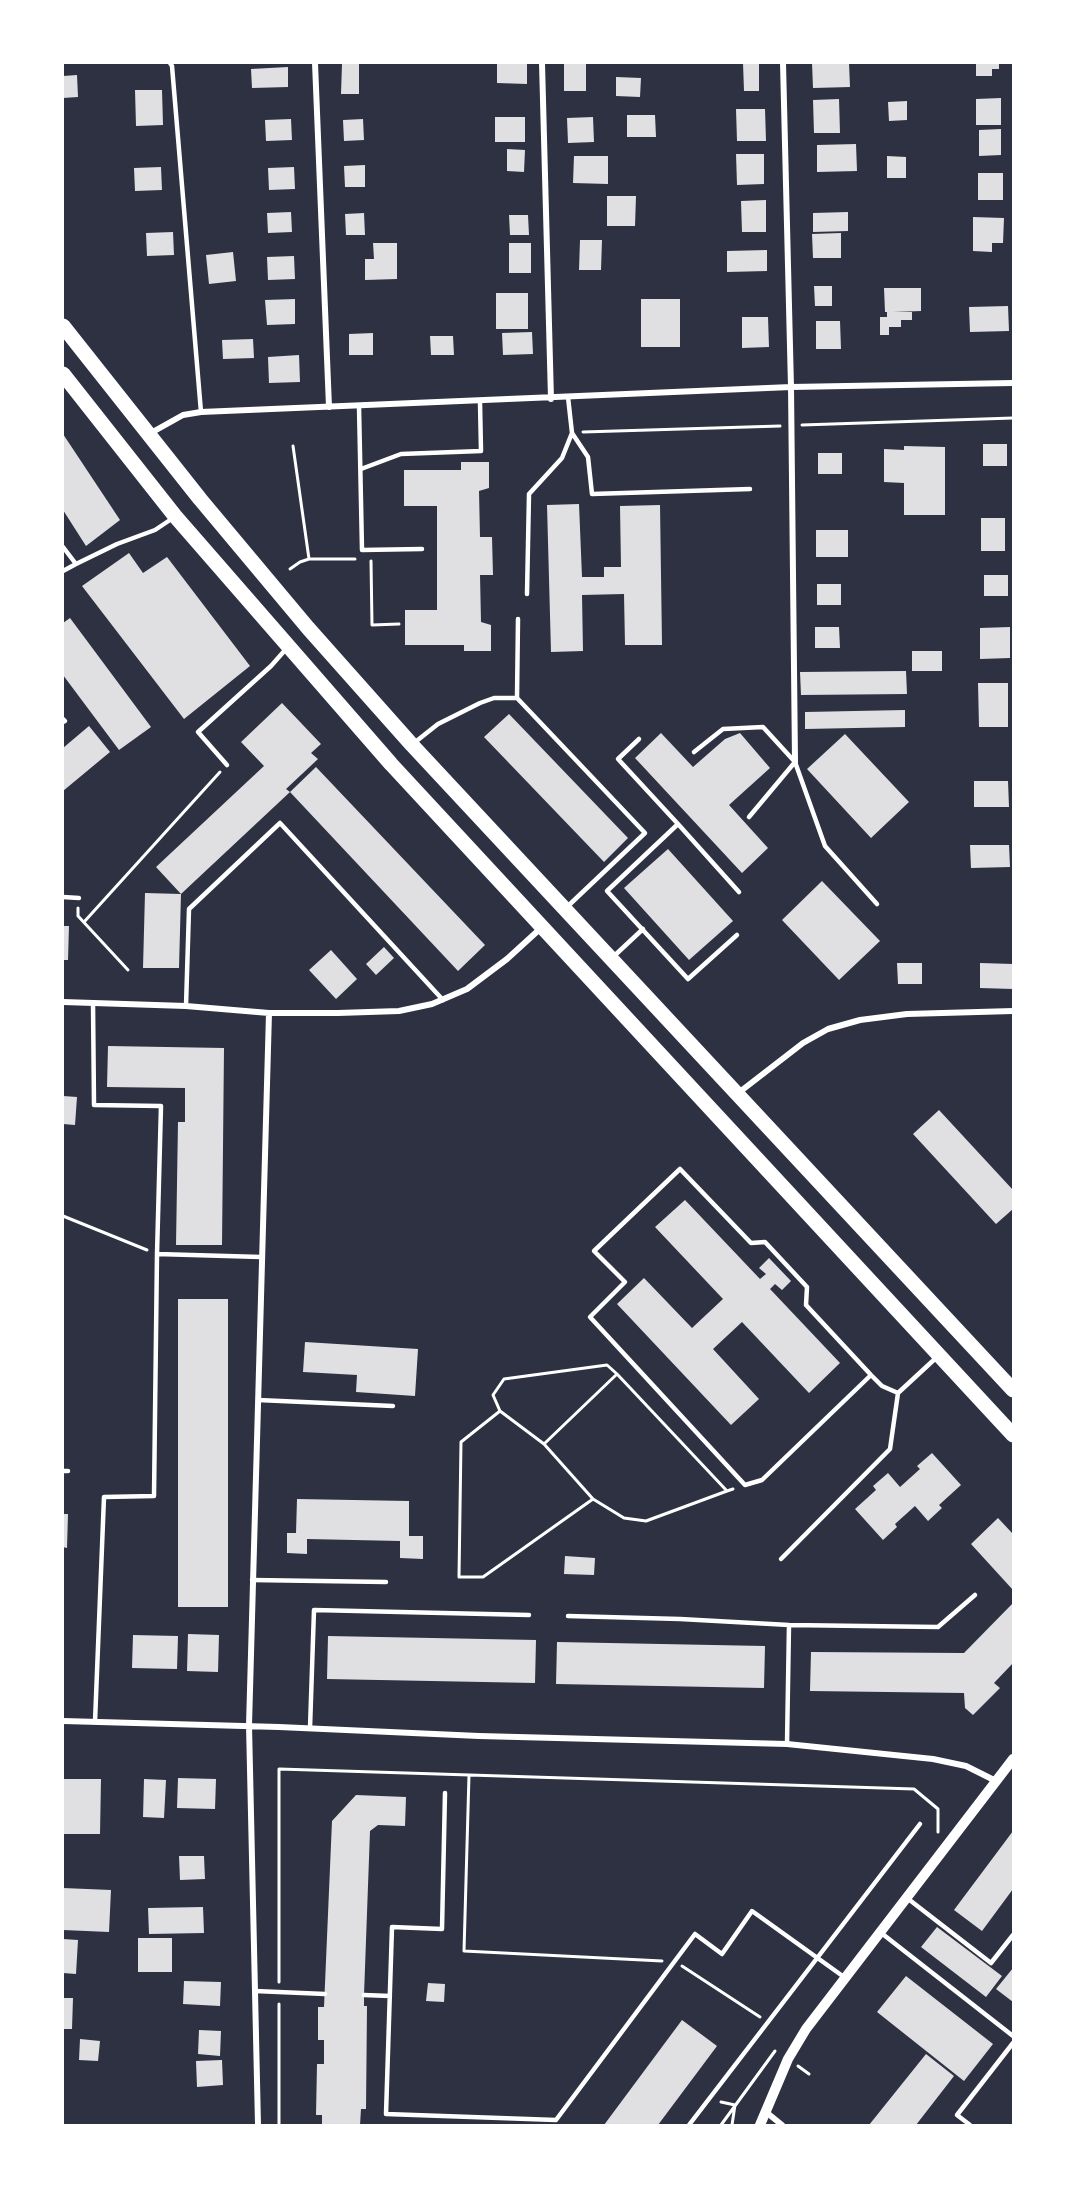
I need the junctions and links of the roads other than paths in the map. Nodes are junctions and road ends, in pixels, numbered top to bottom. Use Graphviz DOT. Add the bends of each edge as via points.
graph roads {
  1 [pos="170,63"];
  2 [pos="315,63"];
  3 [pos="542,63"];
  4 [pos="783,63"];
  5 [pos="63,326"];
  6 [pos="63,374"];
  7 [pos="1013,382"];
  8 [pos="791,387"];
  9 [pos="568,397"];
  10 [pos="551,399"];
  11 [pos="480,402"];
  12 [pos="359,406"];
  13 [pos="329,407"];
  14 [pos="201,412"];
  15 [pos="572,433"];
  16 [pos="148,435"];
  17 [pos="361,470"];
  18 [pos="750,489"];
  19 [pos="175,516"];
  20 [pos="63,547"];
  21 [pos="422,549"];
  22 [pos="76,564"];
  23 [pos="63,571"];
  24 [pos="527,594"];
  25 [pos="518,619"];
  26 [pos="288,647"];
  27 [pos="517,698"];
  28 [pos="639,739"];
  29 [pos="412,745"];
  30 [pos="694,752"];
  31 [pos="795,762"];
  32 [pos="227,765"];
  33 [pos="749,817"];
  34 [pos="678,824"];
  35 [pos="739,892"];
  36 [pos="63,897"];
  37 [pos="79,898"];
  38 [pos="877,904"];
  39 [pos="565,909"];
  40 [pos="541,927"];
  41 [pos="643,929"];
  42 [pos="737,935"];
  43 [pos="611,959"];
  44 [pos="443,1000"];
  45 [pos="63,1002"];
  46 [pos="93,1003"];
  47 [pos="186,1006"];
  48 [pos="1013,1011"];
  49 [pos="269,1013"];
  50 [pos="737,1094"];
  51 [pos="156,1254"];
  52 [pos="261,1257"];
  53 [pos="939,1356"];
  54 [pos="871,1375"];
  55 [pos="1013,1390"];
  56 [pos="898,1393"];
  57 [pos="258,1400"];
  58 [pos="393,1406"];
  59 [pos="1013,1435"];
  60 [pos="781,1559"];
  61 [pos="252,1580"];
  62 [pos="386,1582"];
  63 [pos="975,1596"];
  64 [pos="529,1615"];
  65 [pos="568,1616"];
  66 [pos="789,1625"];
  67 [pos="63,1721"];
  68 [pos="94,1722"];
  69 [pos="249,1725"];
  70 [pos="310,1728"];
  71 [pos="787,1744"];
  72 [pos="1013,1759"];
  73 [pos="996,1781"];
  74 [pos="446,1793"];
  75 [pos="920,1824"];
  76 [pos="906,1897"];
  77 [pos="879,1931"];
  78 [pos="1013,1935"];
  79 [pos="816,1957"];
  80 [pos="844,1977"];
  81 [pos="255,1991"];
  82 [pos="325,1994"];
  83 [pos="364,1995"];
  84 [pos="390,1996"];
  85 [pos="1013,2036"];
  86 [pos="1013,2043"];
  87 [pos="766,2112"];
  88 [pos="258,2125"];
  89 [pos="689,2125"];
  90 [pos="760,2125"];
  91 [pos="782,2125"];
  92 [pos="970,2125"];
  1 -- 14 [label="lane"];
  2 -- 13 [label="street"];
  3 -- 10 [label="street"];
  4 -- 8 [label="street"];
  5 -- 16 [label="main road"];
  6 -- 19 [label="main road"];
  7 -- 8 [label="street"];
  8 -- 9 [label="street"];
  8 -- 31 [label="street"];
  9 -- 10 [label="street"];
  9 -- 15 [label="lane"];
  10 -- 11 [label="street"];
  11 -- 12 [label="street"];
  11 -- 17 [label="lane" via="482,451 401,454"];
  12 -- 13 [label="street"];
  12 -- 17 [label="lane"];
  13 -- 14 [label="street"];
  14 -- 16 [label="street" via="183,415"];
  15 -- 18 [label="lane" via="588,457 592,494"];
  15 -- 24 [label="lane" via="562,458 529,494"];
  16 -- 29 [label="main road" via="308,628"];
  17 -- 21 [label="lane" via="362,550"];
  19 -- 22 [label="lane" via="155,530"];
  19 -- 26 [label="main road"];
  20 -- 22 [label="lane"];
  22 -- 23 [label="lane"];
  25 -- 27 [label="lane"];
  26 -- 32 [label="lane" via="198,732"];
  26 -- 40 [label="main road"];
  27 -- 29 [label="lane" via="494,698 480,703 438,724"];
  27 -- 39 [label="lane" via="645,833"];
  28 -- 34 [label="lane" via="618,759"];
  29 -- 39 [label="main road"];
  30 -- 31 [label="lane" via="723,729 763,727"];
  31 -- 33 [label="lane"];
  31 -- 38 [label="lane" via="825,846"];
  34 -- 35 [label="lane"];
  34 -- 41 [label="lane" via="607,891"];
  36 -- 37 [label="lane"];
  39 -- 43 [label="main road"];
  40 -- 44 [label="street" via="479,981"];
  40 -- 53 [label="main road"];
  41 -- 42 [label="lane" via="688,979"];
  41 -- 43 [label="lane"];
  43 -- 50 [label="main road"];
  44 -- 47 [label="lane" via="280,823 189,909"];
  44 -- 49 [label="street" via="376,1013"];
  45 -- 46 [label="street"];
  46 -- 47 [label="street"];
  46 -- 51 [label="lane" via="94,1105 161,1106"];
  47 -- 49 [label="street"];
  48 -- 50 [label="street" via="907,1014 828,1029 803,1043"];
  49 -- 52 [label="street"];
  50 -- 55 [label="main road"];
  51 -- 52 [label="lane"];
  51 -- 68 [label="lane" via="154,1496 104,1497"];
  52 -- 57 [label="street"];
  53 -- 56 [label="lane"];
  53 -- 59 [label="main road"];
  54 -- 54 [label="lane" via="762,1480 745,1485 590,1317 625,1282 594,1251 680,1169 751,1243 765,1242 807,1287 806,1305"];
  54 -- 56 [label="lane" via="882,1386"];
  56 -- 60 [label="lane" via="890,1449"];
  57 -- 58 [label="lane"];
  57 -- 61 [label="street"];
  61 -- 62 [label="lane"];
  61 -- 69 [label="street"];
  63 -- 66 [label="lane" via="938,1627"];
  64 -- 70 [label="lane" via="314,1610"];
  65 -- 66 [label="lane"];
  66 -- 71 [label="lane"];
  67 -- 68 [label="street"];
  68 -- 69 [label="street"];
  69 -- 70 [label="street"];
  69 -- 81 [label="street"];
  70 -- 71 [label="street"];
  71 -- 73 [label="street" via="933,1759 966,1766"];
  72 -- 73 [label="street"];
  73 -- 76 [label="street"];
  74 -- 84 [label="lane" via="441,1929 392,1927"];
  75 -- 79 [label="lane"];
  76 -- 77 [label="street"];
  76 -- 78 [label="lane" via="991,1963"];
  77 -- 80 [label="street"];
  77 -- 85 [label="lane"];
  79 -- 80 [label="lane"];
  79 -- 84 [label="lane" via="752,1911 722,1954 695,1934 556,2120 386,2114"];
  79 -- 89 [label="lane"];
  80 -- 87 [label="street" via="788,2060"];
  81 -- 82 [label="lane"];
  81 -- 88 [label="street"];
  83 -- 84 [label="lane"];
  86 -- 92 [label="lane" via="957,2115"];
  87 -- 90 [label="street"];
  87 -- 91 [label="street"];
}
